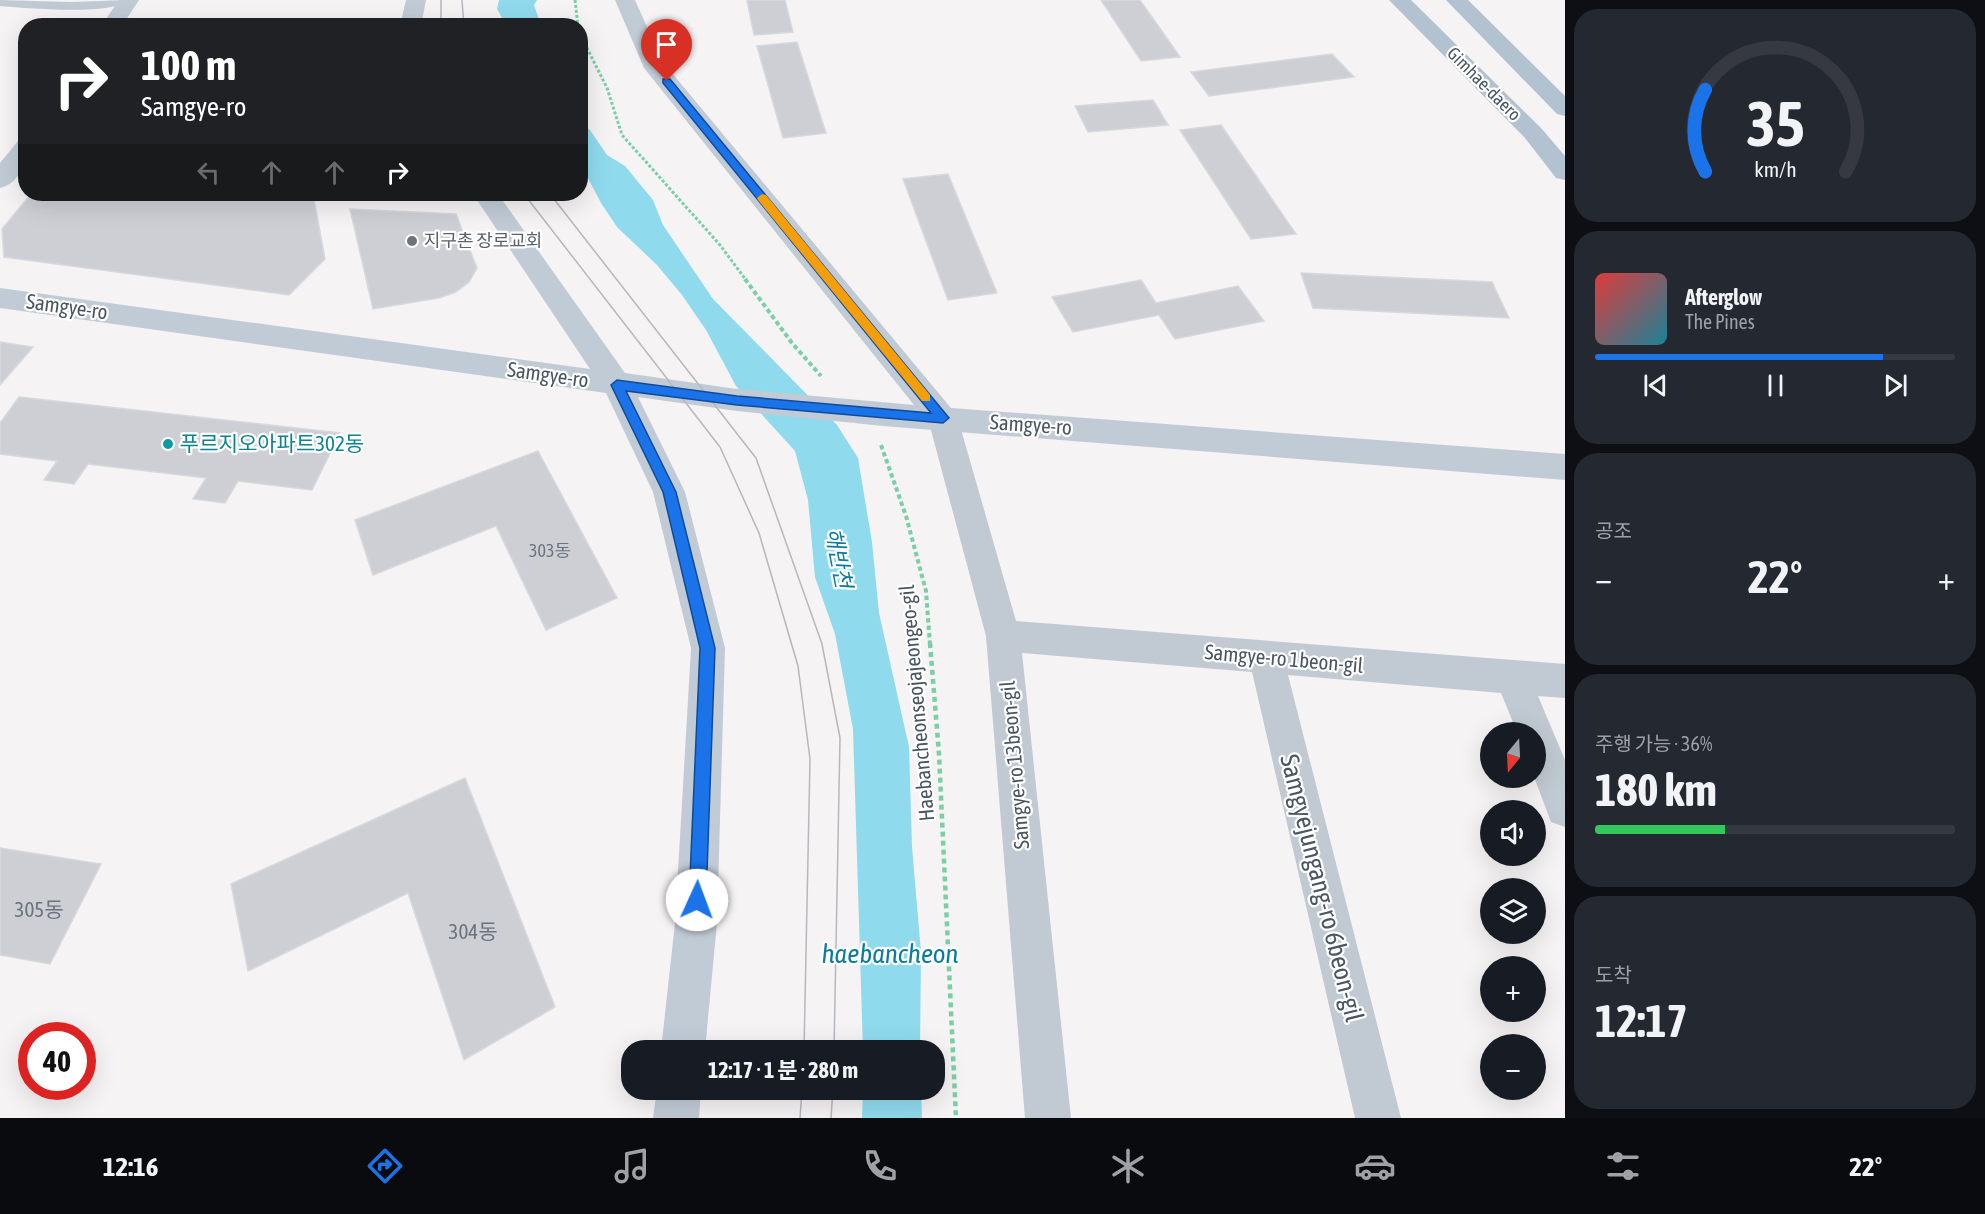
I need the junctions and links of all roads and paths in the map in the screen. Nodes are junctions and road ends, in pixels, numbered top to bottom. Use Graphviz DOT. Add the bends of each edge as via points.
graph roads {
  1 [pos="121,0"];
  2 [pos="129,0"];
  3 [pos="416,0"];
  4 [pos="575,0"];
  5 [pos="626,0"];
  6 [pos="1399,0"];
  7 [pos="1456,0"];
  8 [pos="0,2"];
  9 [pos="117,18"];
  10 [pos="412,18"];
  11 [pos="577,18"];
  12 [pos="588,50"];
  13 [pos="1565,110"];
  14 [pos="18,156"];
  15 [pos="1565,172"];
  16 [pos="0,180"];
  17 [pos="490,201"];
  18 [pos="0,298"];
  19 [pos="822,377"];
  20 [pos="617,385"];
  21 [pos="943,418"];
  22 [pos="878,426"];
  23 [pos="1565,467"];
  24 [pos="1003,636"];
  25 [pos="1266,657"];
  26 [pos="1513,677"];
  27 [pos="1565,681"];
  28 [pos="1531,722"];
  29 [pos="1546,759"];
  30 [pos="1565,808"];
  31 [pos="684,1040"];
  32 [pos="678,1100"];
  33 [pos="676,1118"];
  34 [pos="956,1118"];
  35 [pos="1048,1118"];
  36 [pos="1378,1118"];
  1 -- 8 [label="lane" via="70,7"];
  2 -- 9 [label="street"];
  3 -- 10 [label="street"];
  4 -- 11 [label="path"];
  5 -- 21 [label="street" via="652,63"];
  6 -- 15 [label="main road, Gimhae-daero" via="1533,133"];
  7 -- 13 [label="main road, Gimhae-daero"];
  12 -- 19 [label="path" via="607,88 622,135 720,244 792,343"];
  14 -- 16 [label="street"];
  17 -- 20 [label="street"];
  18 -- 20 [label="street, Samgye-ro"];
  20 -- 22 [label="street, Samgye-ro" via="737,400"];
  20 -- 31 [label="street" via="669,492 708,648 696,923"];
  21 -- 22 [label="street, Samgye-ro"];
  21 -- 23 [label="street, Samgye-ro"];
  21 -- 24 [label="street, Samgye-ro 13beon-gil"];
  22 -- 34 [label="path, Haebancheonseojajeongeo-gil" via="926,591 939,754"];
  24 -- 25 [label="street, Samgye-ro 1beon-gil"];
  24 -- 35 [label="street, Samgye-ro 13beon-gil"];
  25 -- 26 [label="street, Samgye-ro 1beon-gil"];
  25 -- 36 [label="street, Samgyejungang-ro 6beon-gil"];
  26 -- 27 [label="street, Samgye-ro 1beon-gil"];
  26 -- 28 [label="street"];
  29 -- 30 [label="street"];
  32 -- 33 [label="street"];
}
